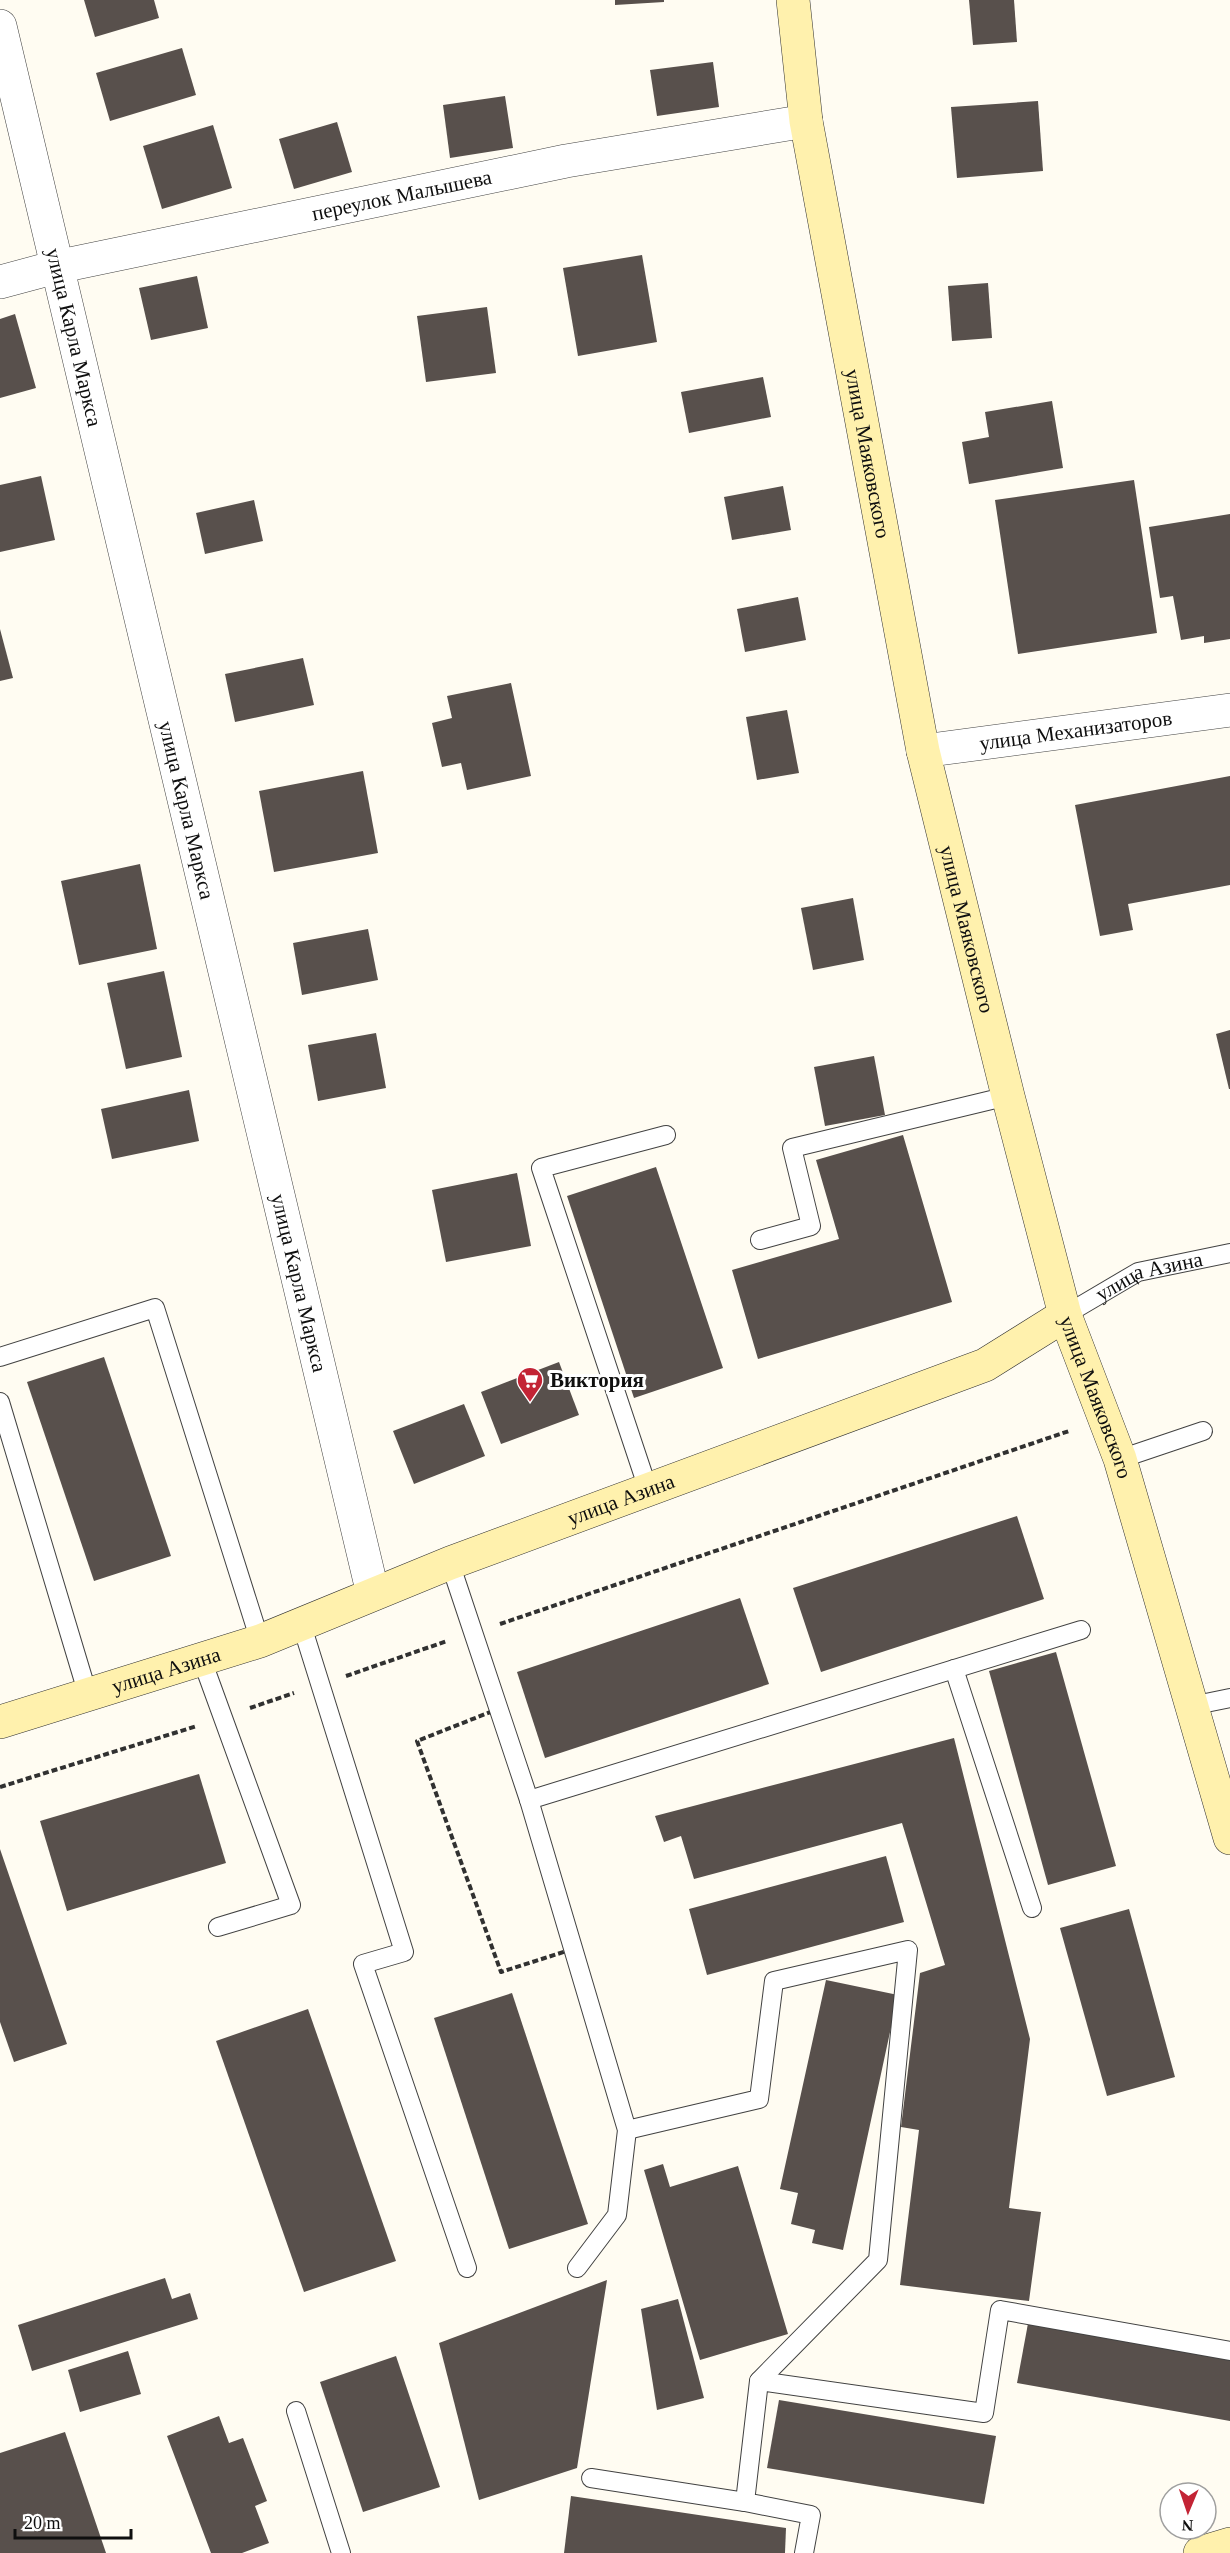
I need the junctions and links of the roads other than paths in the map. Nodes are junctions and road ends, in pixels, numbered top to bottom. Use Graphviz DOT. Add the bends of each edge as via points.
graph roads {
  1 [pos="793,0"];
  2 [pos="0,26"];
  3 [pos="806,121"];
  4 [pos="56,267"];
  5 [pos="0,282"];
  6 [pos="1230,710"];
  7 [pos="923,751"];
  8 [pos="1008,1096"];
  9 [pos="666,1136"];
  10 [pos="760,1240"];
  11 [pos="1230,1253"];
  12 [pos="1065,1315"];
  13 [pos="0,1356"];
  14 [pos="0,1402"];
  15 [pos="1203,1431"];
  16 [pos="1120,1459"];
  17 [pos="648,1489"];
  18 [pos="450,1563"];
  19 [pos="373,1594"];
  20 [pos="302,1626"];
  21 [pos="1081,1630"];
  22 [pos="260,1641"];
  23 [pos="202,1660"];
  24 [pos="954,1669"];
  25 [pos="88,1695"];
  26 [pos="1230,1698"];
  27 [pos="1191,1706"];
  28 [pos="0,1722"];
  29 [pos="1230,1838"];
  30 [pos="1032,1908"];
  31 [pos="218,1926"];
  32 [pos="573,1949"];
  33 [pos="627,2130"];
  34 [pos="467,2268"];
  35 [pos="578,2268"];
  36 [pos="1230,2351"];
  37 [pos="759,2381"];
  38 [pos="296,2411"];
  39 [pos="591,2478"];
  40 [pos="745,2502"];
  41 [pos="1230,2544"];
  42 [pos="341,2553"];
  43 [pos="804,2553"];
  44 [pos="1200,2553"];
  1 -- 3 [label="street, улица Маяковского"];
  2 -- 4 [label="street, улица Карла Маркса"];
  3 -- 4 [label="street, переулок Малышева" via="566,161"];
  3 -- 7 [label="street, улица Маяковского"];
  4 -- 5 [label="street, переулок Малышева"];
  4 -- 19 [label="street, улица Карла Маркса"];
  6 -- 7 [label="street, улица Механизаторов"];
  7 -- 8 [label="street, улица Маяковского"];
  8 -- 10 [label="lane" via="792,1148 811,1226"];
  8 -- 12 [label="street, улица Маяковского"];
  9 -- 17 [label="lane" via="541,1168"];
  11 -- 12 [label="lane, улица Азина" via="1138,1272"];
  12 -- 16 [label="street, улица Маяковского"];
  12 -- 17 [label="street, улица Азина" via="985,1365"];
  13 -- 22 [label="lane" via="155,1308"];
  14 -- 25 [label="lane"];
  15 -- 16 [label="lane"];
  16 -- 27 [label="street, улица Маяковского"];
  17 -- 18 [label="street, улица Азина"];
  18 -- 19 [label="street, улица Азина"];
  18 -- 24 [label="lane" via="529,1800"];
  19 -- 20 [label="street, улица Азина"];
  20 -- 22 [label="street, улица Азина"];
  20 -- 34 [label="lane" via="404,1952 363,1964"];
  21 -- 24 [label="lane"];
  22 -- 23 [label="street, улица Азина"];
  23 -- 25 [label="street, улица Азина"];
  23 -- 31 [label="lane" via="291,1905"];
  24 -- 30 [label="lane"];
  25 -- 28 [label="street, улица Азина"];
  26 -- 27 [label="lane"];
  27 -- 29 [label="street, улица Маяковского"];
  32 -- 33 [label="lane"];
  33 -- 35 [label="lane" via="617,2215"];
  33 -- 37 [label="lane" via="759,2099 774,1981 909,1950 878,2260"];
  36 -- 37 [label="lane" via="1000,2310 984,2413"];
  37 -- 40 [label="lane"];
  38 -- 42 [label="lane"];
  39 -- 40 [label="lane"];
  40 -- 43 [label="lane" via="811,2515"];
  41 -- 44 [label="street"];
}
